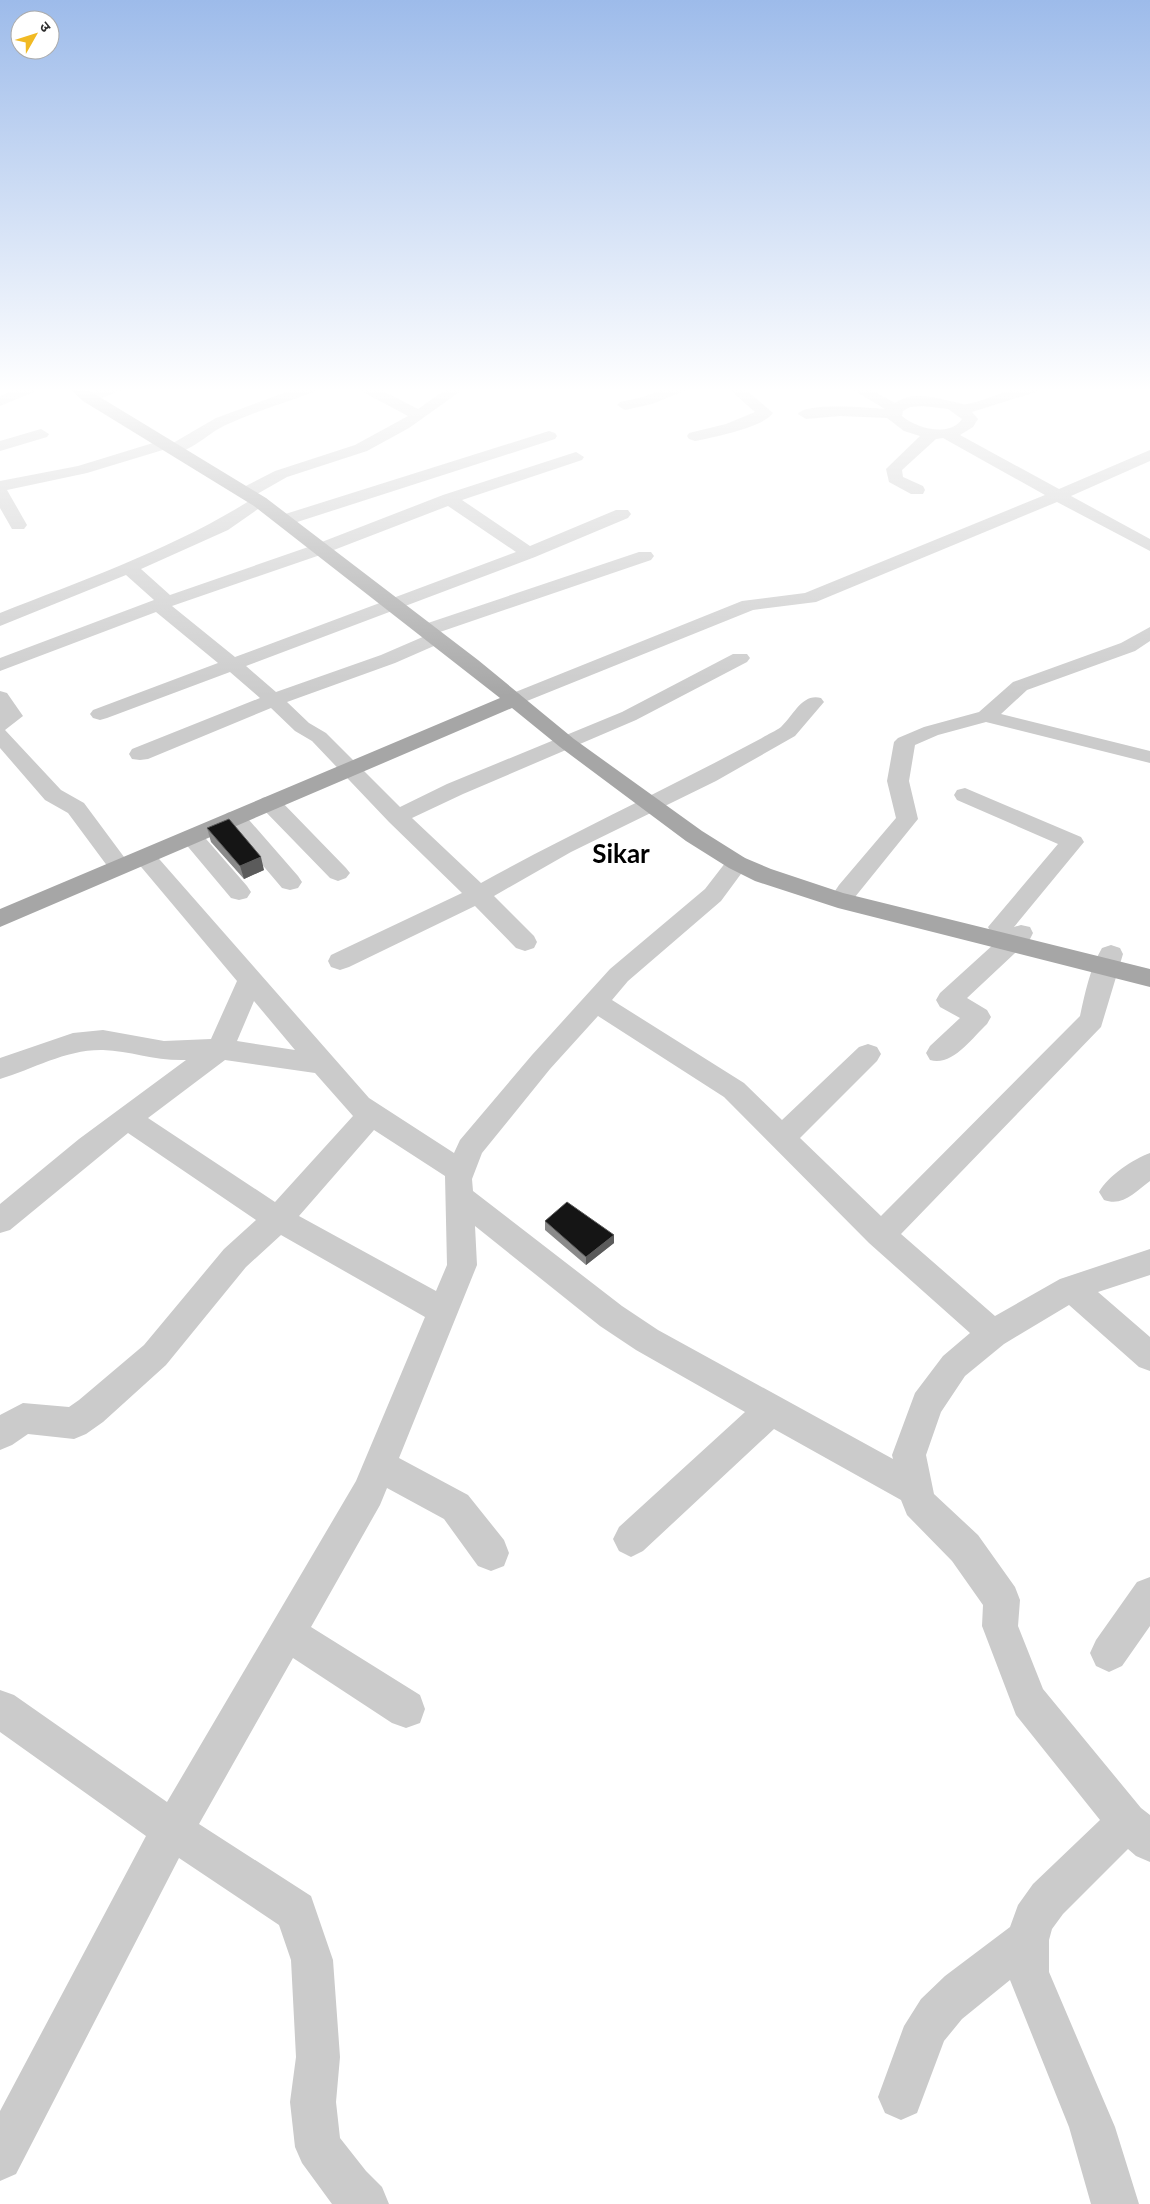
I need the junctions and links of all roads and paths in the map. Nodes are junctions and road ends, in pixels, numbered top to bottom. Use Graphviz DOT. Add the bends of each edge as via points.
graph roads {
  1 [pos="242,491"];
  2 [pos="255,491"];
  3 [pos="379,491"];
  4 [pos="443,491"];
  5 [pos="474,491"];
  6 [pos="1052,491"];
  7 [pos="1066,491"];
  8 [pos="0,492"];
  9 [pos="1058,494"];
  10 [pos="253,498"];
  11 [pos="452,498"];
  12 [pos="622,514"];
  13 [pos="285,520"];
  14 [pos="18,525"];
  15 [pos="1150,546"];
  16 [pos="320,549"];
  17 [pos="529,553"];
  18 [pos="645,556"];
  19 [pos="132,571"];
  20 [pos="163,604"];
  21 [pos="391,604"];
  22 [pos="0,620"];
  23 [pos="1150,633"];
  24 [pos="431,634"];
  25 [pos="740,658"];
  26 [pos="233,664"];
  27 [pos="0,665"];
  28 [pos="0,697"];
  29 [pos="515,699"];
  30 [pos="273,702"];
  31 [pos="814,702"];
  32 [pos="100,714"];
  33 [pos="986,716"];
  34 [pos="0,725"];
  35 [pos="0,735"];
  36 [pos="567,743"];
  37 [pos="140,754"];
  38 [pos="1150,757"];
  39 [pos="350,770"];
  40 [pos="965,795"];
  41 [pos="270,803"];
  42 [pos="651,804"];
  43 [pos="397,817"];
  44 [pos="235,818"];
  45 [pos="192,837"];
  46 [pos="145,857"];
  47 [pos="737,863"];
  48 [pos="119,866"];
  49 [pos="338,873"];
  50 [pos="290,882"];
  51 [pos="790,883"];
  52 [pos="847,891"];
  53 [pos="239,892"];
  54 [pos="480,894"];
  55 [pos="0,919"];
  56 [pos="1011,934"];
  57 [pos="525,942"];
  58 [pos="1108,960"];
  59 [pos="340,961"];
  60 [pos="1150,964"];
  61 [pos="1150,978"];
  62 [pos="250,980"];
  63 [pos="596,1002"];
  64 [pos="220,1049"];
  65 [pos="939,1053"];
  66 [pos="868,1054"];
  67 [pos="322,1064"];
  68 [pos="0,1069"];
  69 [pos="371,1114"];
  70 [pos="127,1118"];
  71 [pos="783,1137"];
  72 [pos="1150,1165"];
  73 [pos="460,1184"];
  74 [pos="1114,1192"];
  75 [pos="278,1219"];
  76 [pos="0,1221"];
  77 [pos="880,1234"];
  78 [pos="1150,1262"];
  79 [pos="1071,1288"];
  80 [pos="443,1311"];
  81 [pos="993,1334"];
  82 [pos="1150,1357"];
  83 [pos="771,1410"];
  84 [pos="0,1434"];
  85 [pos="380,1464"];
  86 [pos="916,1490"];
  87 [pos="631,1540"];
  88 [pos="491,1553"];
  89 [pos="1150,1594"];
  90 [pos="286,1633"];
  91 [pos="1109,1653"];
  92 [pos="0,1709"];
  93 [pos="406,1709"];
  94 [pos="172,1830"];
  95 [pos="1139,1832"];
  96 [pos="1028,1940"];
  97 [pos="901,2097"];
  98 [pos="0,2158"];
  99 [pos="365,2204"];
  100 [pos="1115,2204"];
  1 -- 10 [label="main road"];
  2 -- 10 [label="street"];
  3 -- 13 [label="street"];
  4 -- 11 [label="street"];
  5 -- 11 [label="street"];
  6 -- 9 [label="street"];
  7 -- 9 [label="street"];
  8 -- 14 [label="street"];
  9 -- 15 [label="street"];
  9 -- 29 [label="street" via="809,598 749,605"];
  10 -- 13 [label="main road"];
  10 -- 22 [label="street" via="222,526"];
  11 -- 16 [label="street"];
  11 -- 17 [label="street"];
  12 -- 17 [label="street"];
  13 -- 16 [label="main road"];
  16 -- 20 [label="street"];
  16 -- 21 [label="main road"];
  17 -- 21 [label="street"];
  18 -- 24 [label="street"];
  19 -- 20 [label="street"];
  20 -- 26 [label="street"];
  20 -- 27 [label="street"];
  21 -- 24 [label="main road"];
  21 -- 26 [label="street"];
  23 -- 33 [label="street" via="1128,647 1020,686"];
  24 -- 29 [label="main road"];
  24 -- 30 [label="street" via="388,659"];
  25 -- 36 [label="street" via="667,698"];
  26 -- 30 [label="street"];
  26 -- 32 [label="street"];
  28 -- 34 [label="street" via="13,716"];
  29 -- 36 [label="main road"];
  29 -- 39 [label="main road"];
  30 -- 37 [label="street"];
  30 -- 39 [label="street" via="319,737"];
  31 -- 42 [label="street" via="788,732"];
  33 -- 38 [label="street"];
  33 -- 52 [label="street" via="931,731 905,742 898,780 907,818"];
  35 -- 48 [label="street" via="53,795 76,808"];
  36 -- 42 [label="main road"];
  36 -- 43 [label="street" via="455,789"];
  39 -- 41 [label="main road"];
  39 -- 43 [label="street"];
  40 -- 56 [label="street" via="1073,842"];
  41 -- 44 [label="main road"];
  41 -- 49 [label="street"];
  42 -- 47 [label="main road"];
  42 -- 54 [label="street" via="563,847"];
  43 -- 54 [label="street"];
  44 -- 45 [label="main road"];
  44 -- 50 [label="street"];
  45 -- 46 [label="main road"];
  45 -- 53 [label="street"];
  46 -- 48 [label="main road"];
  46 -- 62 [label="street"];
  47 -- 51 [label="main road"];
  47 -- 63 [label="street" via="713,895 619,975"];
  48 -- 55 [label="main road"];
  51 -- 52 [label="main road"];
  51 -- 56 [label="main road" via="838,900"];
  52 -- 56 [label="main road"];
  54 -- 57 [label="street"];
  54 -- 59 [label="street"];
  56 -- 58 [label="main road"];
  56 -- 65 [label="street" via="949,1000 978,1017"];
  58 -- 60 [label="main road"];
  58 -- 61 [label="main road"];
  58 -- 77 [label="street" via="1092,1020"];
  62 -- 64 [label="street"];
  62 -- 67 [label="street"];
  63 -- 71 [label="street" via="734,1090"];
  63 -- 73 [label="street" via="470,1148"];
  64 -- 67 [label="street"];
  64 -- 68 [label="street" via="164,1051 103,1040 73,1043"];
  64 -- 70 [label="street"];
  66 -- 71 [label="street"];
  67 -- 69 [label="street" via="359,1106"];
  69 -- 73 [label="street"];
  69 -- 75 [label="street"];
  70 -- 75 [label="street"];
  70 -- 76 [label="street"];
  71 -- 77 [label="street"];
  72 -- 74 [label="street"];
  73 -- 80 [label="street" via="462,1265"];
  73 -- 83 [label="street" via="610,1316"];
  75 -- 80 [label="street"];
  75 -- 84 [label="street" via="235,1258 155,1355 91,1411 74,1423 23,1418"];
  77 -- 81 [label="street"];
  78 -- 79 [label="street"];
  79 -- 81 [label="street"];
  79 -- 82 [label="street"];
  80 -- 85 [label="street"];
  81 -- 86 [label="street" via="954,1366 926,1404 909,1454"];
  83 -- 86 [label="street"];
  83 -- 87 [label="street"];
  85 -- 88 [label="street" via="456,1507"];
  85 -- 90 [label="street" via="368,1493"];
  86 -- 95 [label="street" via="919,1503 965,1548 1002,1600 1000,1626 1030,1702"];
  89 -- 91 [label="street"];
  90 -- 93 [label="street"];
  90 -- 94 [label="street"];
  92 -- 94 [label="street"];
  94 -- 98 [label="street"];
  94 -- 99 [label="street" via="296,1911 312,1960 318,2057 313,2102 318,2147"];
  95 -- 96 [label="street" via="1048,1899 1033,1920"];
  96 -- 97 [label="street" via="946,2005 929,2024"];
  96 -- 100 [label="street" via="1028,1972 1092,2127"];
}
